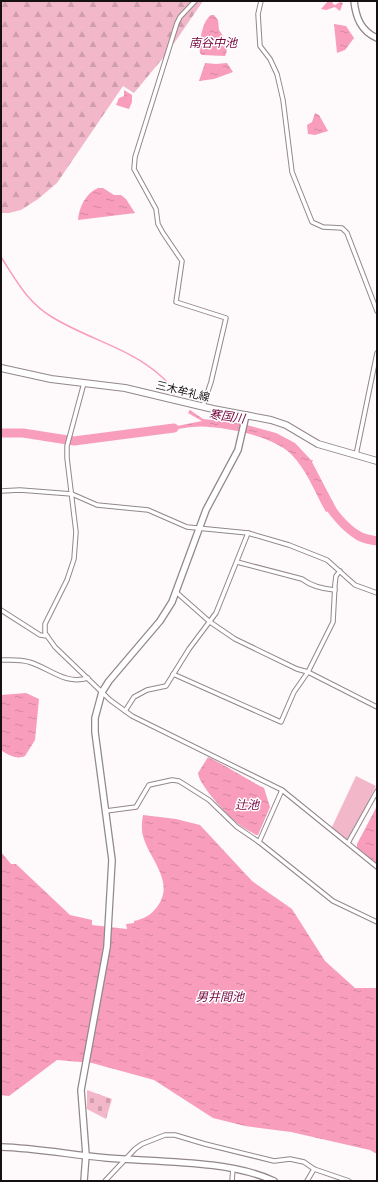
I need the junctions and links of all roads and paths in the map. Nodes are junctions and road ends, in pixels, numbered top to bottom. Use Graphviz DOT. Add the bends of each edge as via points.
graph roads {
  1 [pos="194,1"];
  2 [pos="261,1"];
  3 [pos="354,1"];
  4 [pos="377,38"];
  5 [pos="377,311"];
  6 [pos="377,353"];
  7 [pos="1,368"];
  8 [pos="84,383"];
  9 [pos="203,406"];
  10 [pos="246,415"];
  11 [pos="356,456"];
  12 [pos="377,461"];
  13 [pos="1,491"];
  14 [pos="72,494"];
  15 [pos="199,528"];
  16 [pos="248,533"];
  17 [pos="237,562"];
  18 [pos="340,571"];
  19 [pos="335,590"];
  20 [pos="176,592"];
  21 [pos="377,593"];
  22 [pos="1,610"];
  23 [pos="210,622"];
  24 [pos="47,636"];
  25 [pos="1,660"];
  26 [pos="308,672"];
  27 [pos="173,674"];
  28 [pos="88,678"];
  29 [pos="102,692"];
  30 [pos="377,707"];
  31 [pos="125,711"];
  32 [pos="282,790"];
  33 [pos="377,790"];
  34 [pos="106,811"];
  35 [pos="259,842"];
  36 [pos="348,844"];
  37 [pos="377,867"];
  38 [pos="377,922"];
  39 [pos="1,1147"];
  40 [pos="86,1155"];
  41 [pos="125,1159"];
  42 [pos="233,1168"];
  43 [pos="314,1169"];
  44 [pos="84,1181"];
  45 [pos="106,1181"];
  46 [pos="232,1181"];
  47 [pos="274,1181"];
  48 [pos="307,1181"];
  49 [pos="349,1181"];
  1 -- 9 [label="street" via="177,23 135,157 134,169 156,209 158,224 182,261 176,302 226,318 212,382"];
  2 -- 5 [label="street" via="258,19 260,46 277,74 292,172 312,222 323,228 342,228 347,233"];
  3 -- 4 [label="street" via="359,22 368,34"];
  6 -- 11 [label="street"];
  7 -- 8 [label="main road, 三木牟礼線"];
  8 -- 9 [label="main road, 三木牟礼線" via="125,388"];
  8 -- 14 [label="street" via="67,446"];
  9 -- 10 [label="main road, 三木牟礼線"];
  10 -- 11 [label="main road, 三木牟礼線" via="271,420 318,444"];
  10 -- 15 [label="street" via="232,464 212,497"];
  11 -- 12 [label="main road, 三木牟礼線"];
  13 -- 14 [label="street"];
  14 -- 15 [label="street" via="97,505 148,510 178,524"];
  14 -- 24 [label="street" via="76,532 74,559 67,580 45,624"];
  15 -- 16 [label="street"];
  15 -- 20 [label="street"];
  16 -- 17 [label="street"];
  16 -- 18 [label="street" via="313,554 327,560"];
  17 -- 19 [label="street"];
  17 -- 23 [label="street"];
  18 -- 19 [label="street" via="336,576"];
  18 -- 21 [label="street" via="355,585"];
  19 -- 26 [label="street" via="333,622"];
  20 -- 23 [label="street"];
  20 -- 29 [label="street" via="160,621"];
  22 -- 24 [label="street" via="40,635"];
  23 -- 26 [label="street" via="235,639 297,670"];
  23 -- 27 [label="street"];
  24 -- 28 [label="street"];
  25 -- 28 [label="street" via="30,662 69,680"];
  26 -- 27 [label="street" via="294,692 281,722"];
  26 -- 30 [label="street"];
  27 -- 31 [label="street" via="166,686 134,696"];
  28 -- 29 [label="street"];
  29 -- 31 [label="street"];
  29 -- 34 [label="street" via="96,712 95,732"];
  31 -- 32 [label="street"];
  32 -- 35 [label="street"];
  32 -- 36 [label="street"];
  33 -- 36 [label="street"];
  34 -- 35 [label="street" via="136,806 149,785 179,781 209,800 237,827"];
  34 -- 40 [label="street" via="112,860 110,922 104,969 82,1074 80,1101"];
  35 -- 38 [label="street" via="334,901"];
  36 -- 37 [label="street"];
  39 -- 40 [label="street"];
  40 -- 41 [label="street"];
  40 -- 44 [label="street"];
  41 -- 42 [label="street"];
  41 -- 43 [label="street" via="142,1144 164,1135 175,1134 274,1161 290,1159 304,1162"];
  41 -- 45 [label="street"];
  42 -- 46 [label="street"];
  42 -- 47 [label="street"];
  43 -- 48 [label="street"];
  43 -- 49 [label="street"];
}
